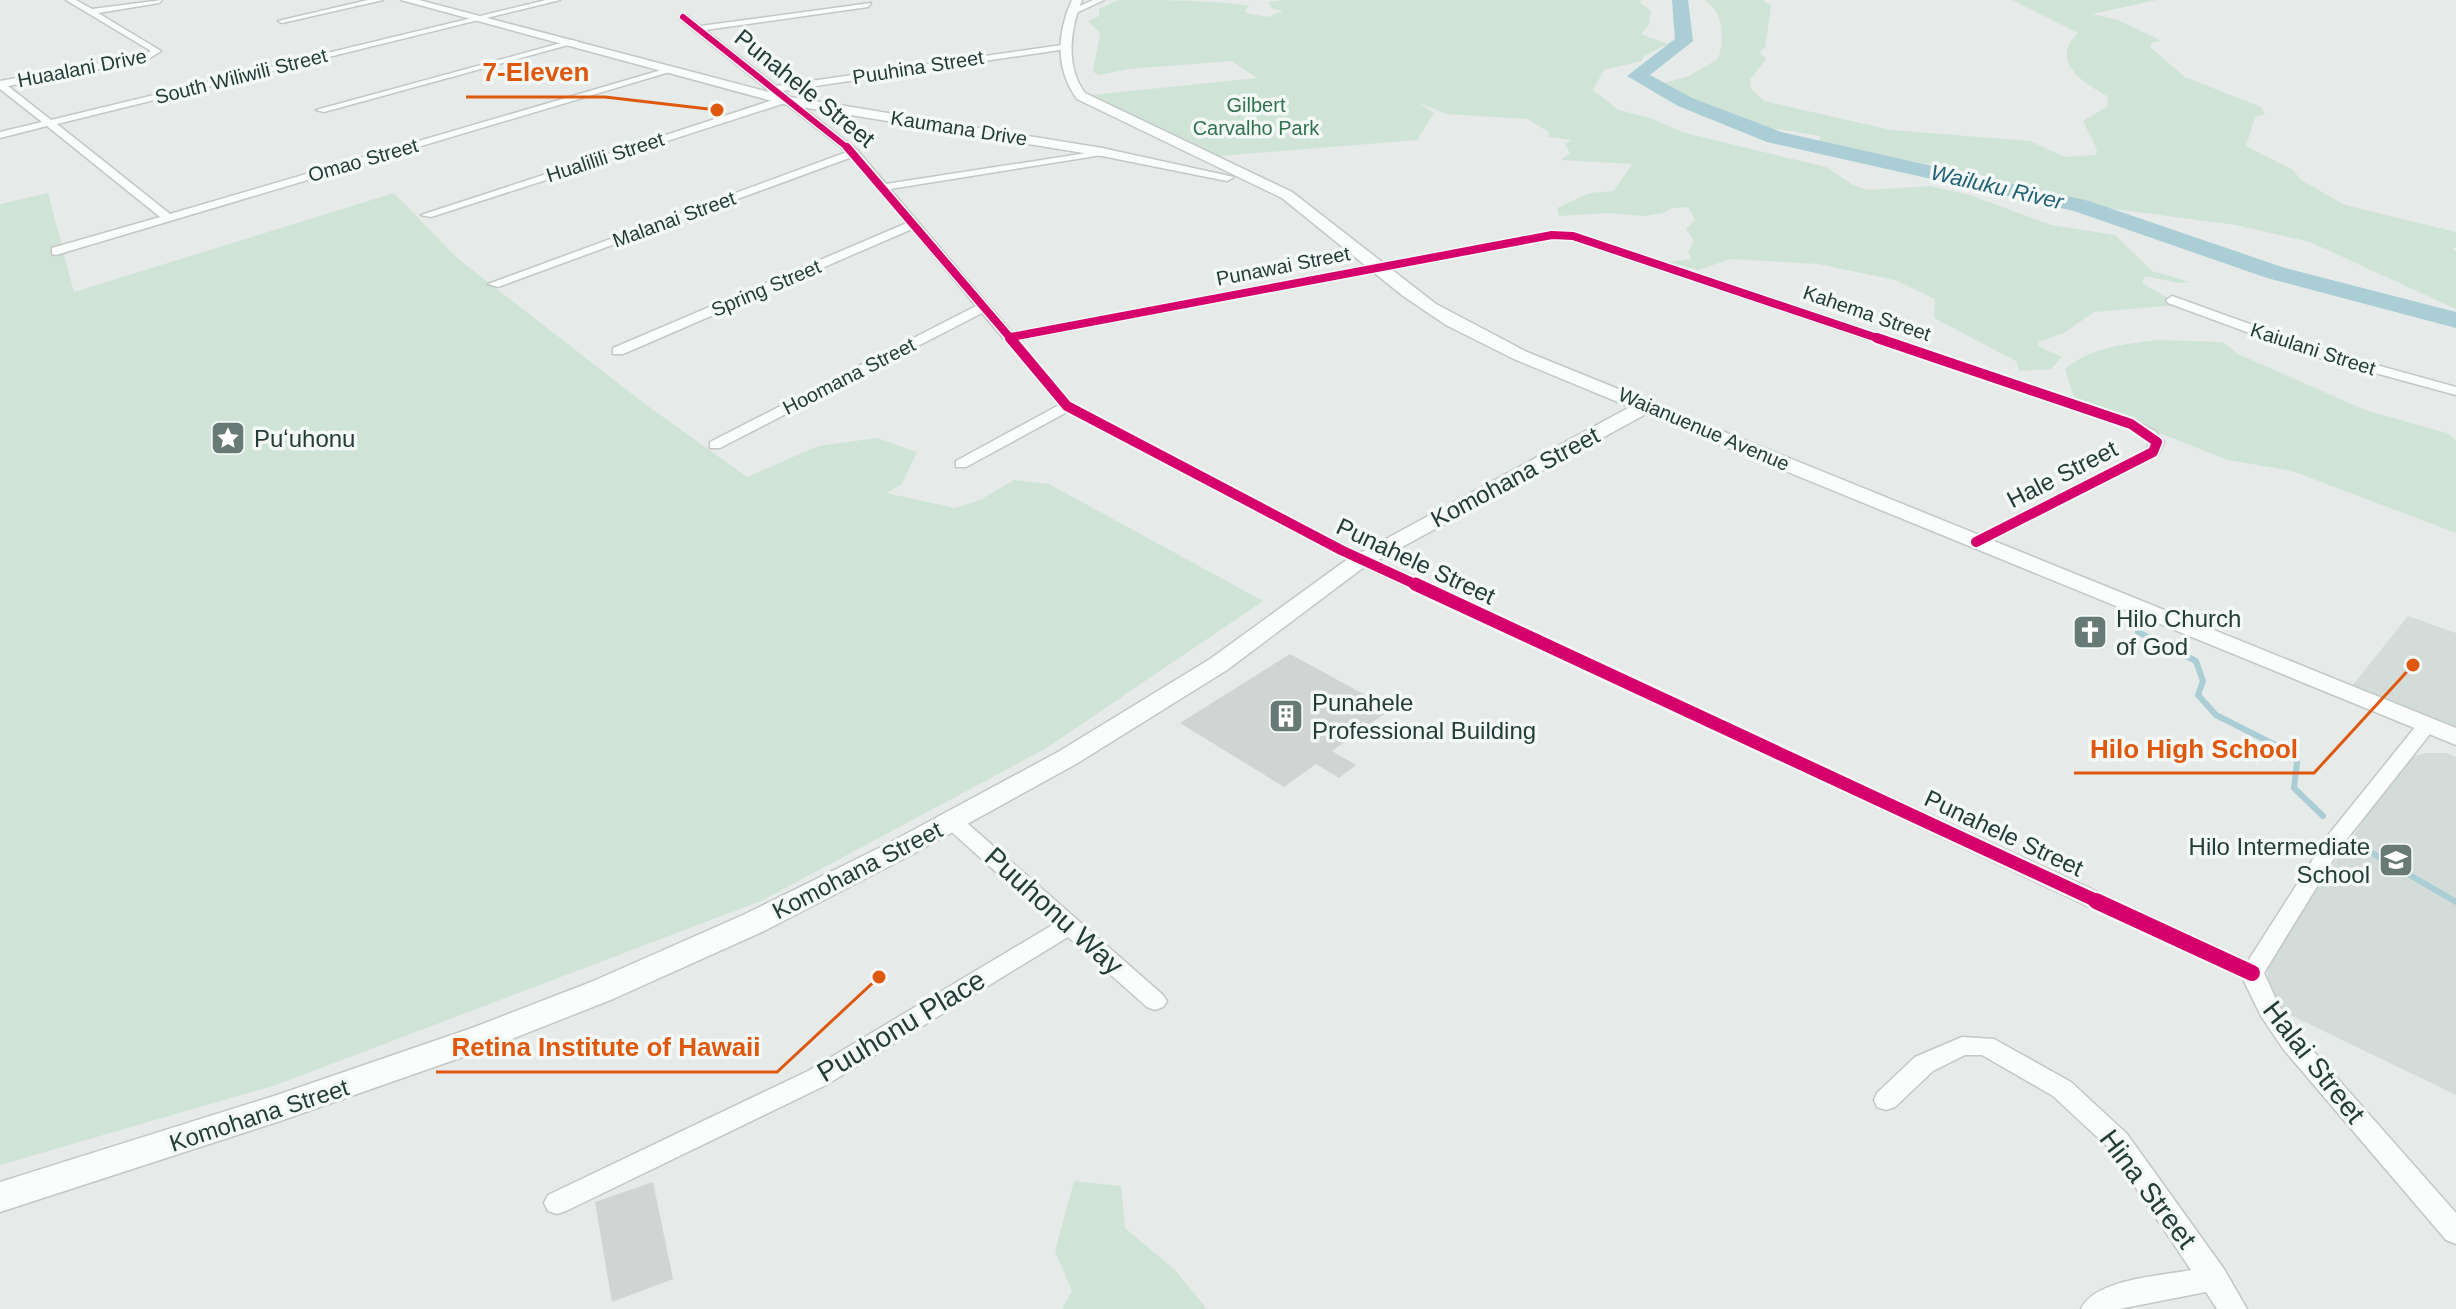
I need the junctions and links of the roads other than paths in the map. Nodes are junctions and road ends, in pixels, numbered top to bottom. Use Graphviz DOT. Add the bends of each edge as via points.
graph roads {
  1 [pos="70,0"];
  2 [pos="379,0"];
  3 [pos="406,0"];
  4 [pos="556,0"];
  5 [pos="1100,0"];
  6 [pos="159,1"];
  7 [pos="868,5"];
  8 [pos="1074,6"];
  9 [pos="91,12"];
  10 [pos="683,17"];
  11 [pos="482,18"];
  12 [pos="282,21"];
  13 [pos="698,29"];
  14 [pos="575,42"];
  15 [pos="1066,46"];
  16 [pos="671,70"];
  17 [pos="0,84"];
  18 [pos="771,90"];
  19 [pos="783,100"];
  20 [pos="828,107"];
  21 [pos="321,110"];
  22 [pos="52,122"];
  23 [pos="819,122"];
  24 [pos="1128,133"];
  25 [pos="0,135"];
  26 [pos="1102,152"];
  27 [pos="854,153"];
  28 [pos="885,187"];
  29 [pos="1280,192"];
  30 [pos="427,215"];
  31 [pos="168,218"];
  32 [pos="914,224"];
  33 [pos="1563,234"];
  34 [pos="56,251"];
  35 [pos="1378,268"];
  36 [pos="494,284"];
  37 [pos="2172,300"];
  38 [pos="983,307"];
  39 [pos="1011,337"];
  40 [pos="618,351"];
  41 [pos="2456,391"];
  42 [pos="1648,405"];
  43 [pos="1067,406"];
  44 [pos="2154,438"];
  45 [pos="715,445"];
  46 [pos="961,464"];
  47 [pos="1976,542"];
  48 [pos="1361,558"];
  49 [pos="2427,725"];
  50 [pos="2456,737"];
  51 [pos="952,821"];
  52 [pos="1068,926"];
  53 [pos="2252,973"];
  54 [pos="1155,1001"];
  55 [pos="1886,1100"];
  56 [pos="0,1197"];
  57 [pos="557,1203"];
  58 [pos="2456,1232"];
  59 [pos="2214,1278"];
  60 [pos="2095,1309"];
  61 [pos="2233,1309"];
  1 -- 9 [label="street, Huaalani Drive"];
  2 -- 12 [label="street"];
  3 -- 11 [label="street, Kaumana Drive"];
  4 -- 11 [label="street, South Wiliwili Street"];
  5 -- 8 [label="street"];
  6 -- 9 [label="street"];
  7 -- 13 [label="street"];
  8 -- 15 [label="street, Waianuenue Avenue"];
  9 -- 17 [label="street, Huaalani Drive" via="156,54"];
  10 -- 13 [label="street, Punahele Street"];
  11 -- 14 [label="street, Kaumana Drive"];
  11 -- 22 [label="street, South Wiliwili Street"];
  13 -- 18 [label="street, Punahele Street"];
  14 -- 16 [label="street, Kaumana Drive"];
  14 -- 21 [label="street"];
  15 -- 18 [label="street, Puuhina Street"];
  15 -- 24 [label="street, Waianuenue Avenue" via="1075,90"];
  16 -- 19 [label="street, Kaumana Drive"];
  16 -- 31 [label="street, Omao Street"];
  17 -- 22 [label="street"];
  18 -- 19 [label="street, Punahele Street"];
  19 -- 20 [label="street, Kaumana Drive"];
  19 -- 23 [label="street, Punahele Street"];
  19 -- 30 [label="street, Hualilili Street"];
  20 -- 23 [label="street" via="814,113"];
  20 -- 26 [label="street, Kaumana Drive"];
  22 -- 25 [label="street, South Wiliwili Street"];
  22 -- 31 [label="street"];
  23 -- 27 [label="street, Punahele Street"];
  24 -- 26 [label="street"];
  24 -- 29 [label="street, Waianuenue Avenue"];
  26 -- 28 [label="street"];
  26 -- 29 [label="street, Kaumana Drive"];
  27 -- 28 [label="street, Punahele Street"];
  27 -- 36 [label="street, Malanai Street"];
  28 -- 32 [label="street, Punahele Street"];
  29 -- 35 [label="street, Waianuenue Avenue" via="1318,214"];
  31 -- 34 [label="street, Omao Street"];
  32 -- 38 [label="street, Punahele Street"];
  32 -- 40 [label="street, Spring Street"];
  33 -- 35 [label="street, Punawai Street"];
  33 -- 44 [label="street, Kahema Street" via="2131,424"];
  35 -- 39 [label="street, Punawai Street"];
  35 -- 42 [label="street, Waianuenue Avenue" via="1434,310 1491,341"];
  37 -- 41 [label="street, Kaiulani Street" via="2314,352"];
  38 -- 39 [label="street, Punahele Street"];
  38 -- 45 [label="street, Hoomana Street"];
  39 -- 43 [label="street, Punahele Street"];
  42 -- 47 [label="street, Waianuenue Avenue"];
  42 -- 48 [label="street, Komohana Street"];
  43 -- 46 [label="street"];
  43 -- 48 [label="street, Punahele Street"];
  44 -- 47 [label="street, Hale Street" via="2153,452"];
  47 -- 49 [label="street, Waianuenue Avenue"];
  48 -- 51 [label="street, Komohana Street" via="1257,638 1140,713"];
  48 -- 53 [label="street, Punahele Street"];
  49 -- 50 [label="street, Waianuenue Avenue"];
  49 -- 53 [label="street, Halai Street" via="2336,839"];
  51 -- 52 [label="street, Puuhonu Way"];
  51 -- 56 [label="street, Komohana Street" via="730,934 554,1010 363,1081"];
  52 -- 54 [label="street, Puuhonu Way"];
  52 -- 57 [label="street, Puuhonu Place" via="817,1078"];
  53 -- 58 [label="street, Halai Street" via="2292,1043"];
  55 -- 59 [label="street, Hina Street" via="1942,1054 1962,1046 1986,1046 2062,1089 2118,1141"];
  59 -- 60 [label="street" via="2114,1297"];
  59 -- 61 [label="street, Hina Street"];
}
